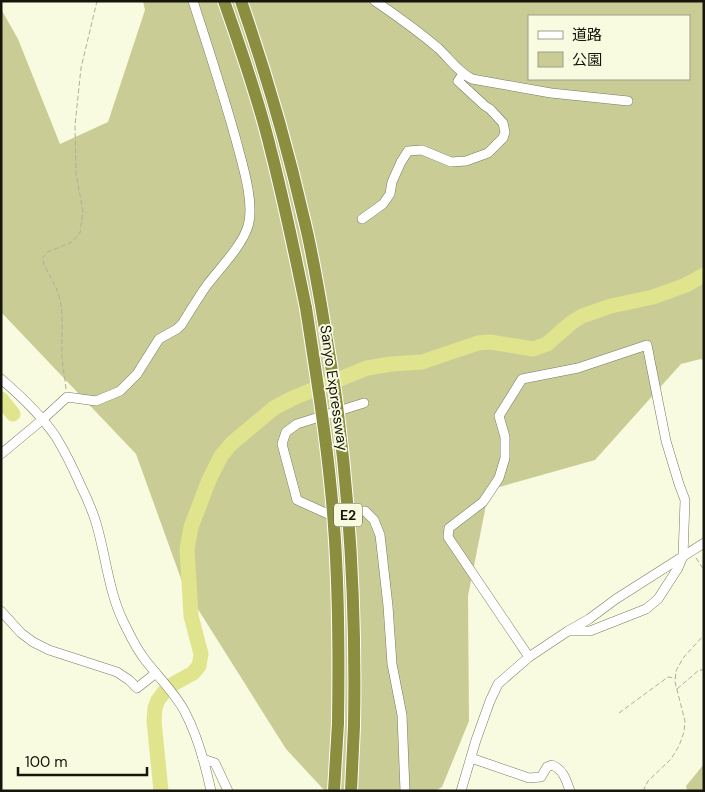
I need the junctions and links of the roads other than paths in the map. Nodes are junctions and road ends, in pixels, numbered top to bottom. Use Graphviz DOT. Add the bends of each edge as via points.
graph roads {
  1 [pos="193,1"];
  2 [pos="224,1"];
  3 [pos="241,1"];
  4 [pos="375,1"];
  5 [pos="463,74"];
  6 [pos="628,101"];
  7 [pos="362,219"];
  8 [pos="1,379"];
  9 [pos="364,403"];
  10 [pos="42,420"];
  11 [pos="1,454"];
  12 [pos="704,542"];
  13 [pos="687,554"];
  14 [pos="1,611"];
  15 [pos="568,631"];
  16 [pos="529,657"];
  17 [pos="159,677"];
  18 [pos="471,758"];
  19 [pos="203,759"];
  20 [pos="211,791"];
  21 [pos="228,791"];
  22 [pos="334,791"];
  23 [pos="351,791"];
  24 [pos="405,791"];
  25 [pos="461,791"];
  26 [pos="570,791"];
  1 -- 10 [label="street" via="243,166 249,198 248,225 241,241 182,324 159,339 127,385 96,400 67,397"];
  2 -- 22 [label="highway, Sanyo Expressway / E2, bridge" via="270,146 306,308 323,417 334,526 339,653"];
  3 -- 23 [label="highway, Sanyo Expressway / E2, bridge" via="285,142 304,220 338,414 349,523 355,662"];
  4 -- 5 [label="street" via="421,34"];
  5 -- 6 [label="street" via="472,79 551,93"];
  5 -- 7 [label="street" via="458,81 503,123 505,132 502,138 488,153 466,161 451,162 422,150 408,151 392,182 390,194 383,204"];
  8 -- 10 [label="street"];
  9 -- 24 [label="street" via="298,424 286,432 282,444 296,500 328,514 365,511 374,520 380,535 392,664 402,715"];
  10 -- 11 [label="street"];
  10 -- 17 [label="street" via="70,462 84,492 97,524 112,590 132,640"];
  12 -- 13 [label="street"];
  13 -- 15 [label="street"];
  13 -- 15 [label="street" via="658,599 646,609 590,631"];
  13 -- 16 [label="street" via="685,500 666,441 646,346 578,368 522,379 499,416 506,458 499,478 483,502 449,528 448,537"];
  14 -- 17 [label="street" via="33,642 117,672 137,688"];
  15 -- 16 [label="street"];
  16 -- 18 [label="street" via="498,684"];
  17 -- 19 [label="street" via="184,711"];
  18 -- 25 [label="street"];
  18 -- 26 [label="street" via="529,778 541,777 547,767 558,768 563,772"];
  19 -- 20 [label="street"];
  19 -- 21 [label="street" via="215,763"];
}
